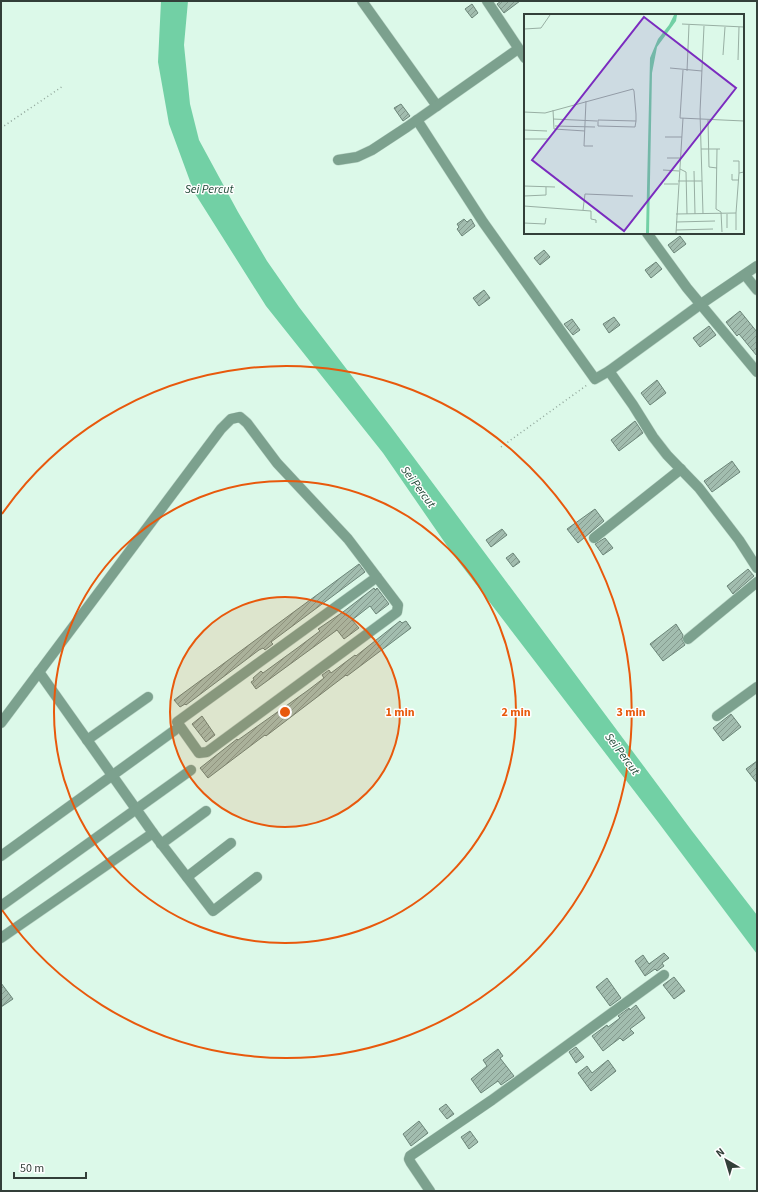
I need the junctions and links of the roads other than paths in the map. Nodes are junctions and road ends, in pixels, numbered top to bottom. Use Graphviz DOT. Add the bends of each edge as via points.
graph roads {
  1 [pos="362,1"];
  2 [pos="486,1"];
  3 [pos="518,49"];
  4 [pos="524,57"];
  5 [pos="437,106"];
  6 [pos="417,120"];
  7 [pos="338,160"];
  8 [pos="647,234"];
  9 [pos="757,266"];
  10 [pos="745,275"];
  11 [pos="757,290"];
  12 [pos="701,304"];
  13 [pos="609,371"];
  14 [pos="757,372"];
  15 [pos="681,469"];
  16 [pos="594,538"];
  17 [pos="757,568"];
  18 [pos="377,577"];
  19 [pos="757,582"];
  20 [pos="688,639"];
  21 [pos="39,672"];
  22 [pos="757,688"];
  23 [pos="148,697"];
  24 [pos="717,716"];
  25 [pos="1,723"];
  26 [pos="175,730"];
  27 [pos="87,740"];
  28 [pos="191,770"];
  29 [pos="112,775"];
  30 [pos="136,809"];
  31 [pos="206,811"];
  32 [pos="153,833"];
  33 [pos="231,843"];
  34 [pos="161,844"];
  35 [pos="1,856"];
  36 [pos="187,877"];
  37 [pos="257,877"];
  38 [pos="1,906"];
  39 [pos="1,938"];
  40 [pos="664,975"];
  41 [pos="430,1191"];
  1 -- 5 [label="street"];
  2 -- 3 [label="street"];
  3 -- 4 [label="street"];
  3 -- 5 [label="street"];
  5 -- 6 [label="street"];
  6 -- 7 [label="street" via="372,150 357,157"];
  6 -- 13 [label="street" via="483,222 595,379"];
  8 -- 12 [label="street"];
  9 -- 10 [label="street"];
  10 -- 11 [label="street"];
  10 -- 12 [label="street"];
  12 -- 13 [label="street"];
  12 -- 14 [label="street"];
  13 -- 15 [label="street" via="653,437"];
  15 -- 16 [label="street"];
  15 -- 17 [label="street" via="735,534"];
  18 -- 18 [label="street" via="177,722 200,753 207,752 397,612 398,605"];
  18 -- 21 [label="street" via="348,539 277,463 247,422 240,417 231,419"];
  19 -- 20 [label="street"];
  21 -- 25 [label="street"];
  21 -- 27 [label="street"];
  22 -- 24 [label="street"];
  23 -- 27 [label="street"];
  26 -- 29 [label="street"];
  27 -- 29 [label="street"];
  28 -- 30 [label="street"];
  29 -- 30 [label="street"];
  29 -- 35 [label="street"];
  30 -- 32 [label="street"];
  30 -- 38 [label="street"];
  31 -- 34 [label="street"];
  32 -- 34 [label="street"];
  32 -- 39 [label="street"];
  33 -- 36 [label="street"];
  34 -- 36 [label="street"];
  36 -- 37 [label="street" via="213,911"];
  40 -- 41 [label="street" via="410,1156 411,1163"];
}
